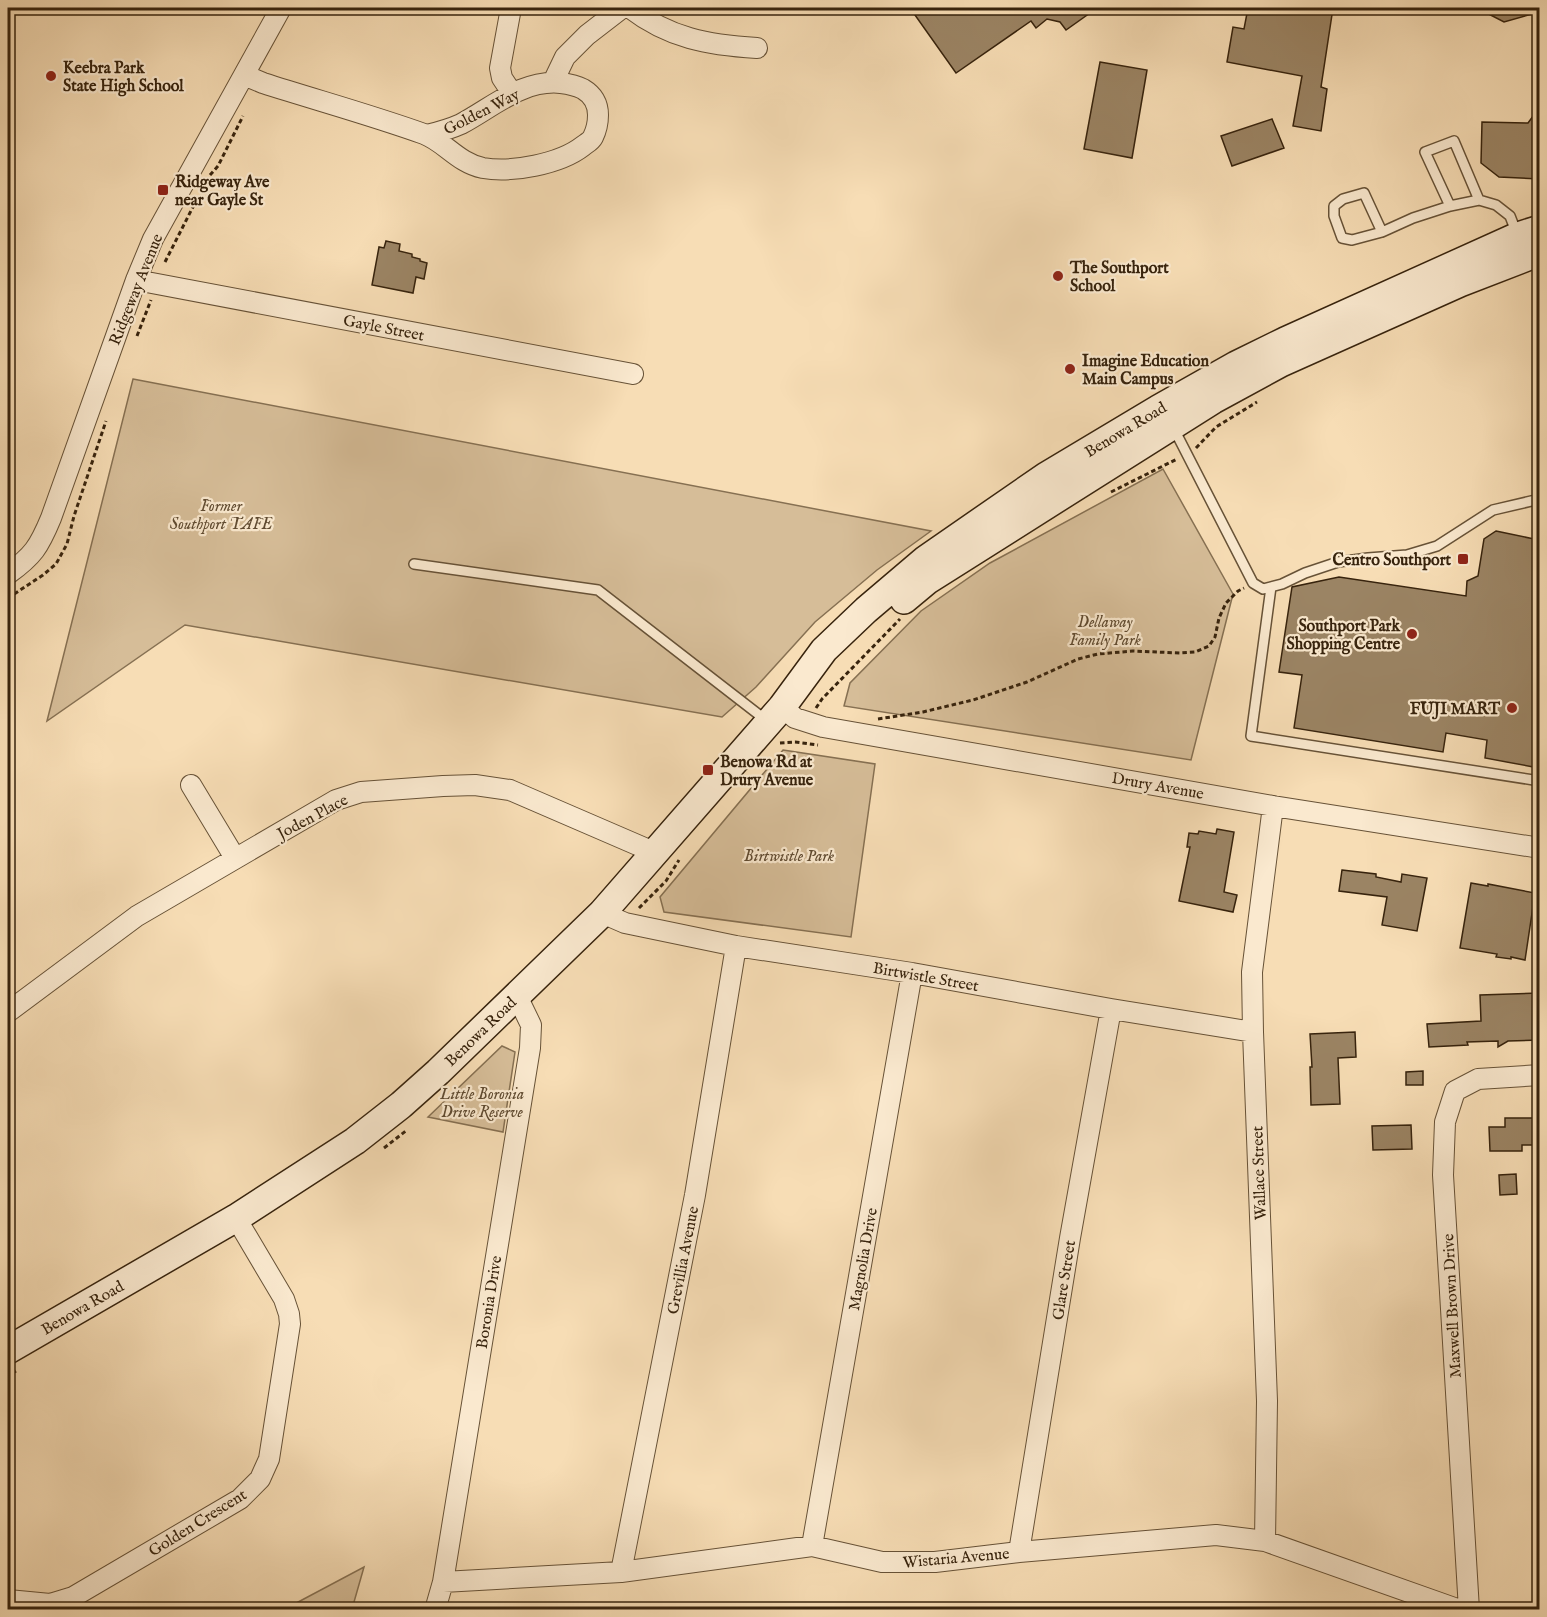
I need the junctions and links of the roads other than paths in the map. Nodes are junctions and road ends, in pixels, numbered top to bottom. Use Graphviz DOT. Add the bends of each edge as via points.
graph roads {
  1 [pos="280,8"];
  2 [pos="511,8"];
  3 [pos="622,8"];
  4 [pos="630,8"];
  5 [pos="757,48"];
  6 [pos="244,75"];
  7 [pos="553,82"];
  8 [pos="513,93"];
  9 [pos="427,135"];
  10 [pos="1479,200"];
  11 [pos="1450,206"];
  12 [pos="1382,232"];
  13 [pos="1532,239"];
  14 [pos="136,280"];
  15 [pos="633,374"];
  16 [pos="1166,417"];
  17 [pos="1539,499"];
  18 [pos="414,564"];
  19 [pos="8,574"];
  20 [pos="1271,587"];
  21 [pos="780,717"];
  22 [pos="1539,781"];
  23 [pos="191,785"];
  24 [pos="1273,806"];
  25 [pos="1539,848"];
  26 [pos="656,853"];
  27 [pos="235,858"];
  28 [pos="602,913"];
  29 [pos="736,946"];
  30 [pos="912,973"];
  31 [pos="517,996"];
  32 [pos="1111,1009"];
  33 [pos="8,1012"];
  34 [pos="1252,1032"];
  35 [pos="1539,1075"];
  36 [pos="236,1218"];
  37 [pos="8,1350"];
  38 [pos="1265,1541"];
  39 [pos="812,1546"];
  40 [pos="1019,1551"];
  41 [pos="621,1572"];
  42 [pos="443,1582"];
  43 [pos="8,1600"];
  44 [pos="435,1610"];
  45 [pos="1460,1610"];
  46 [pos="1469,1610"];
  1 -- 6 [label="street, Ridgeway Avenue"];
  2 -- 8 [label="street" via="500,68"];
  3 -- 7 [label="street" via="587,34 566,57"];
  4 -- 5 [label="street" via="645,20 698,42"];
  6 -- 9 [label="street, Golden Way"];
  6 -- 14 [label="street, Ridgeway Avenue" via="153,240"];
  7 -- 8 [label="street, Golden Way"];
  7 -- 9 [label="street, Golden Way" via="586,91 597,105 598,115 593,139 559,159 537,166 484,168 466,163"];
  8 -- 9 [label="street, Golden Way" via="463,123"];
  10 -- 11 [label="lane"];
  10 -- 11 [label="lane" via="1454,141 1425,152"];
  10 -- 13 [label="lane" via="1497,204"];
  11 -- 12 [label="lane"];
  12 -- 12 [label="lane" via="1352,240 1342,238 1334,206 1364,193"];
  13 -- 16 [label="main road, Benowa Road" via="1284,341 1236,365"];
  14 -- 15 [label="street, Gayle Street"];
  14 -- 19 [label="street, Ridgeway Avenue" via="51,518 36,549"];
  16 -- 20 [label="lane" via="1253,583 1263,589"];
  16 -- 21 [label="main road, Benowa Road" via="1046,476 926,559 824,650"];
  17 -- 20 [label="lane" via="1493,510 1437,546 1407,555 1338,562"];
  18 -- 21 [label="lane" via="598,590"];
  20 -- 22 [label="lane" via="1251,736"];
  21 -- 24 [label="street, Drury Avenue"];
  21 -- 26 [label="main road, Benowa Road"];
  23 -- 27 [label="street"];
  24 -- 25 [label="street, Drury Avenue"];
  24 -- 34 [label="street, Wallace Street" via="1252,972"];
  26 -- 27 [label="street, Joden Place" via="510,790 475,785 361,792 336,800"];
  26 -- 28 [label="main road, Benowa Road"];
  27 -- 33 [label="street, Joden Place" via="137,916"];
  28 -- 29 [label="street, Birtwistle Street" via="625,922"];
  28 -- 31 [label="main road, Benowa Road"];
  29 -- 30 [label="street, Birtwistle Street"];
  29 -- 41 [label="street, Grevillia Avenue" via="695,1195"];
  30 -- 32 [label="street, Birtwistle Street"];
  30 -- 39 [label="street, Magnolia Drive"];
  31 -- 36 [label="main road, Benowa Road" via="378,1125"];
  31 -- 42 [label="street, Boronia Drive" via="531,1025 531,1041"];
  32 -- 34 [label="street, Birtwistle Street"];
  32 -- 40 [label="street, Glare Street"];
  34 -- 38 [label="street, Wallace Street" via="1267,1401"];
  35 -- 46 [label="street, Maxwell Brown Drive" via="1478,1079 1455,1091 1445,1122 1443,1174"];
  36 -- 37 [label="main road, Benowa Road"];
  36 -- 43 [label="street, Golden Crescent" via="289,1314 269,1459 260,1479 240,1499 73,1597 50,1604"];
  38 -- 40 [label="street, Wistaria Avenue" via="1215,1535"];
  38 -- 45 [label="street, Wistaria Avenue"];
  39 -- 40 [label="street, Wistaria Avenue" via="882,1562 935,1562"];
  39 -- 41 [label="street, Wistaria Avenue"];
  41 -- 42 [label="street, Wistaria Avenue"];
  42 -- 44 [label="street, Boronia Drive"];
}
